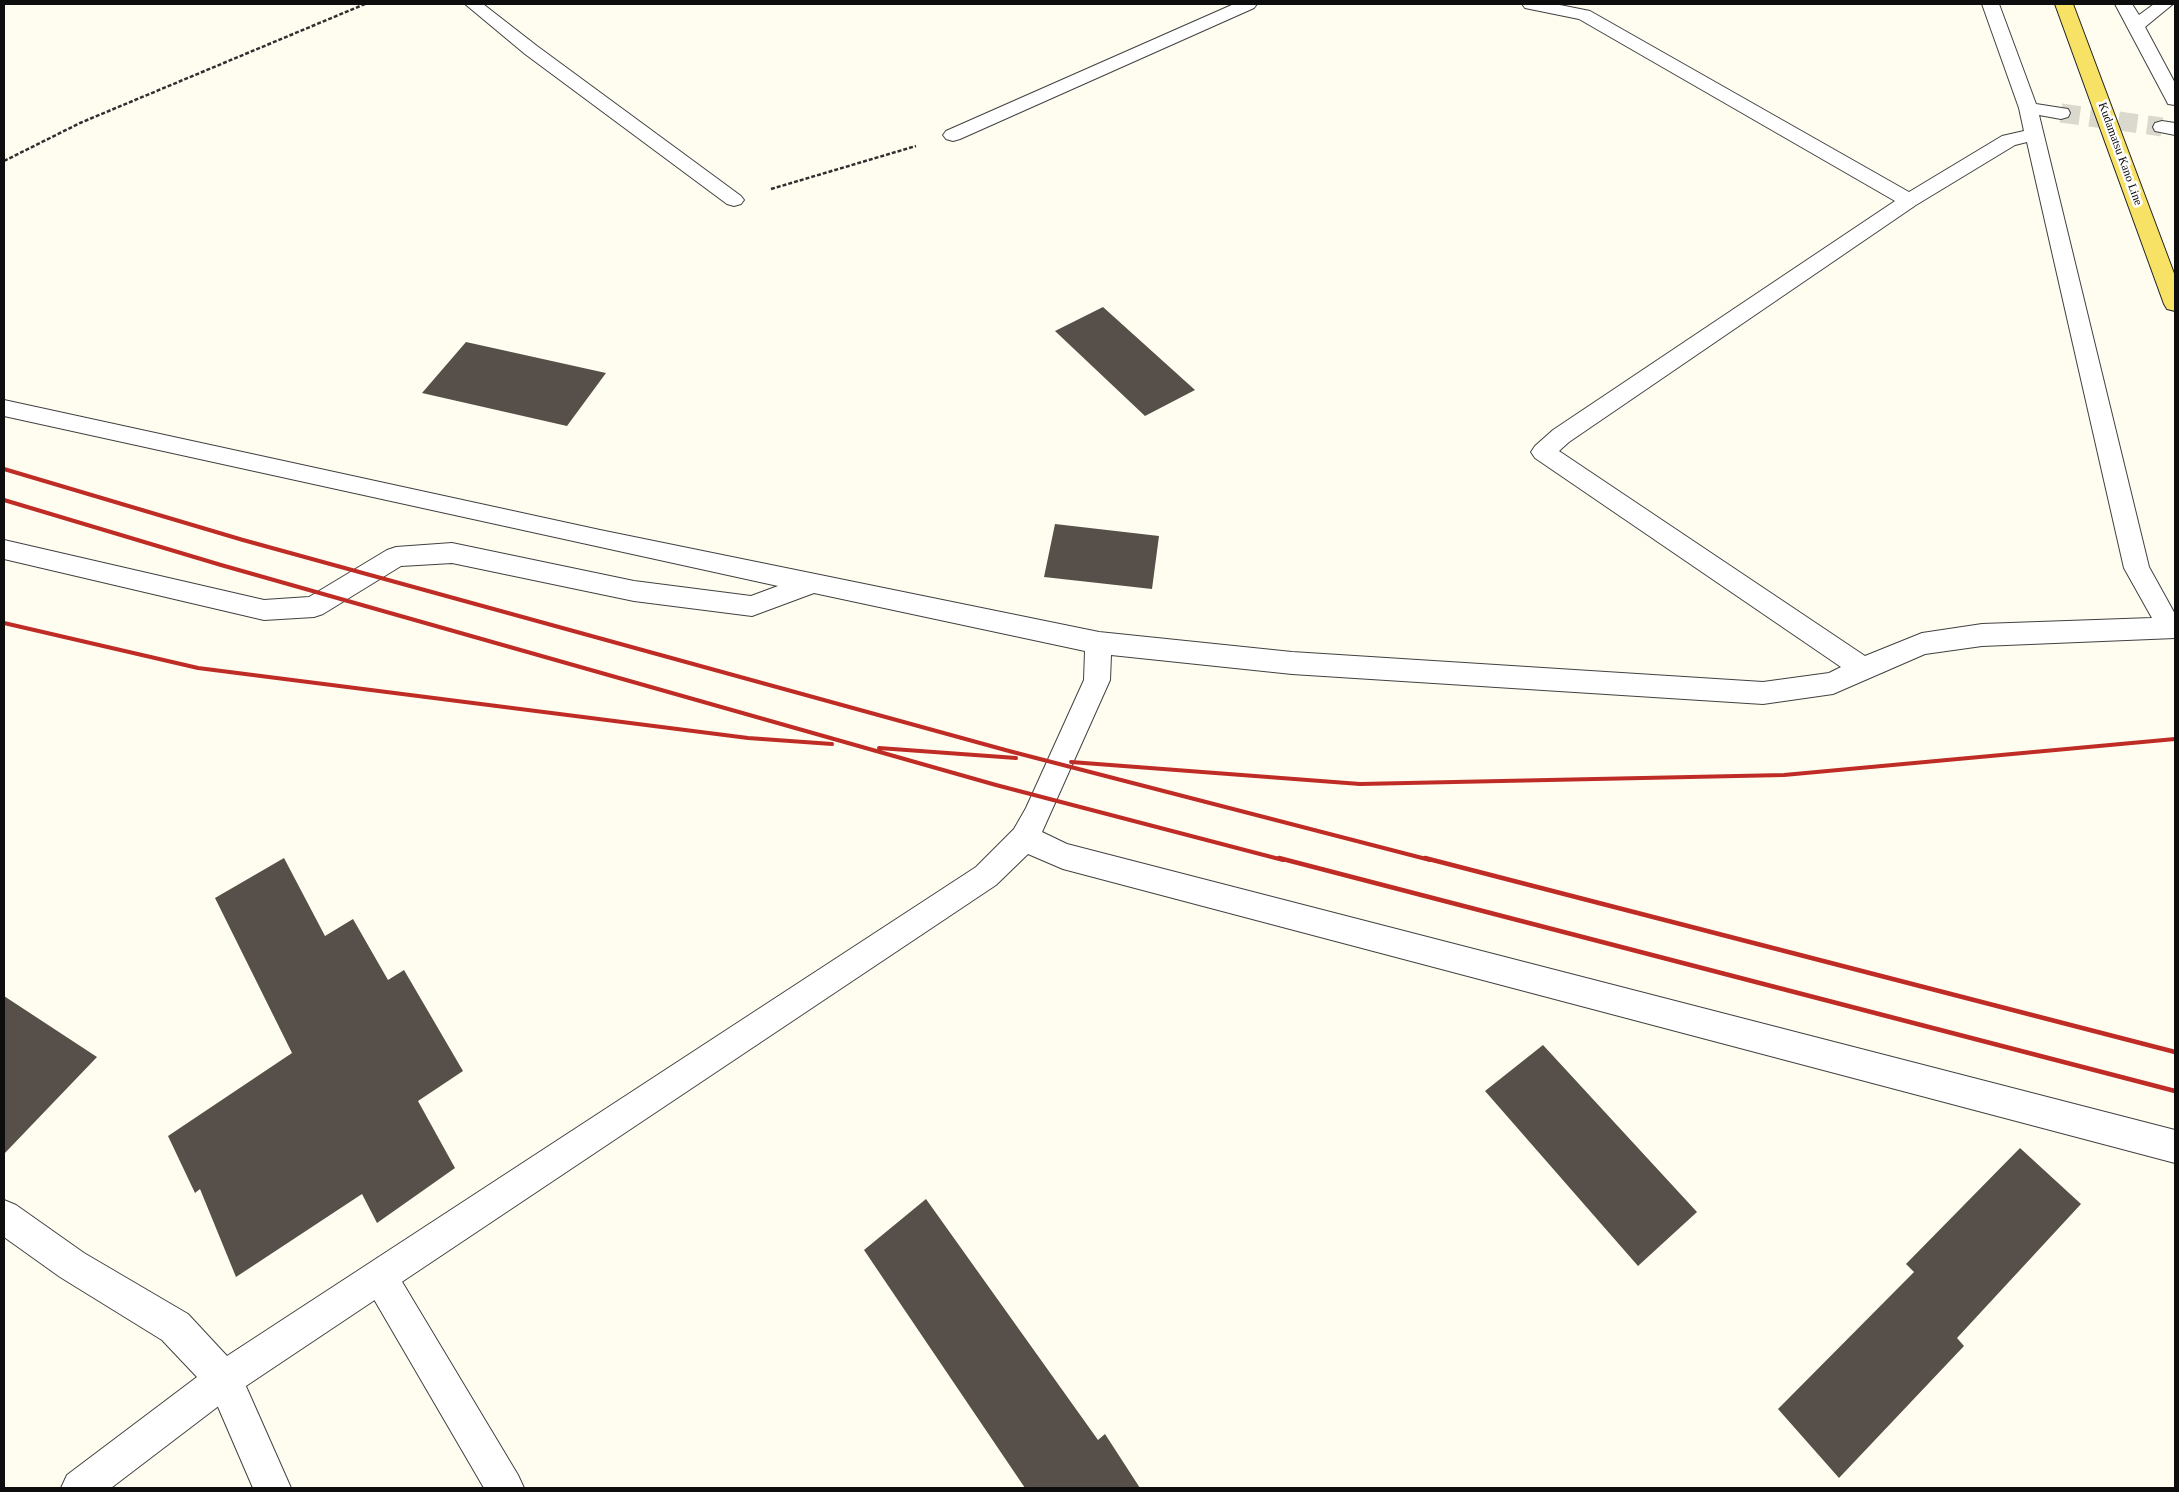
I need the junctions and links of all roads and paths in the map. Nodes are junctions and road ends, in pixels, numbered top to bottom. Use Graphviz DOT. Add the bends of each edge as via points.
graph roads {
  1 [pos="365,4"];
  2 [pos="473,4"];
  3 [pos="1248,4"];
  4 [pos="1531,4"];
  5 [pos="1990,4"];
  6 [pos="2064,4"];
  7 [pos="2124,4"];
  8 [pos="2164,4"];
  9 [pos="2135,27"];
  10 [pos="2175,100"];
  11 [pos="2028,108"];
  12 [pos="2061,113"];
  13 [pos="953,135"];
  14 [pos="2034,135"];
  15 [pos="4,161"];
  16 [pos="734,200"];
  17 [pos="1909,201"];
  18 [pos="2175,304"];
  19 [pos="4,408"];
  20 [pos="4,549"];
  21 [pos="811,584"];
  22 [pos="2173,628"];
  23 [pos="1099,643"];
  24 [pos="1864,668"];
  25 [pos="1024,838"];
  26 [pos="2175,1147"];
  27 [pos="4,1217"];
  28 [pos="380,1277"];
  29 [pos="224,1379"];
  30 [pos="80,1488"];
  31 [pos="272,1488"];
  32 [pos="504,1488"];
  1 -- 15 [label="path" via="80,123"];
  2 -- 16 [label="street"];
  3 -- 13 [label="street"];
  4 -- 17 [label="street" via="1584,15"];
  5 -- 11 [label="street"];
  6 -- 18 [label="main road, Kudamatsu Kano Line"];
  7 -- 9 [label="street"];
  8 -- 9 [label="street"];
  9 -- 10 [label="street"];
  11 -- 12 [label="street"];
  11 -- 14 [label="street"];
  13 -- 16 [label="path"];
  14 -- 17 [label="street" via="2009,140"];
  14 -- 22 [label="street" via="2137,568"];
  17 -- 24 [label="street" via="1561,436 1543,452"];
  19 -- 21 [label="street"];
  20 -- 21 [label="street" via="264,610 314,607 396,556 452,553 634,591 752,606"];
  21 -- 23 [label="street"];
  22 -- 24 [label="street" via="1982,635 1922,644"];
  23 -- 24 [label="street" via="1292,664 1763,694 1833,683"];
  23 -- 25 [label="street" via="1097,680"];
  25 -- 26 [label="street" via="1062,856"];
  25 -- 28 [label="street" via="986,876"];
  27 -- 29 [label="street" via="72,1265 175,1327"];
  28 -- 29 [label="street"];
  28 -- 32 [label="street"];
  29 -- 30 [label="street"];
  29 -- 31 [label="street"];
}
